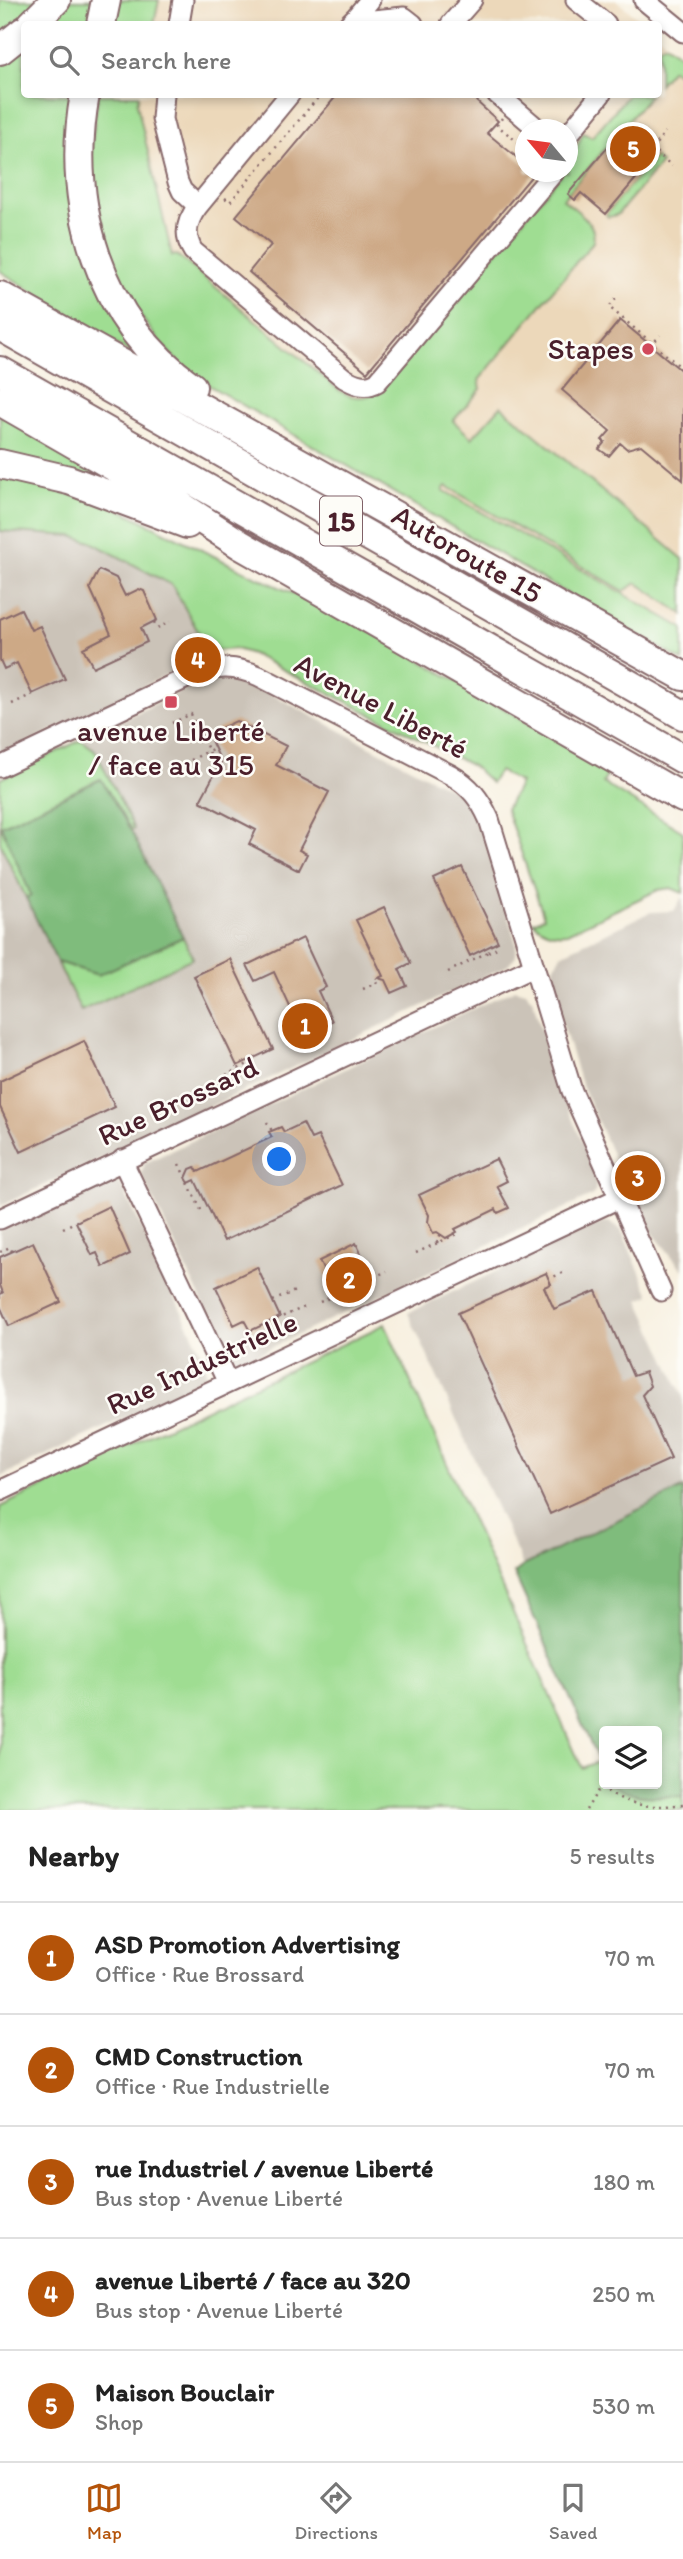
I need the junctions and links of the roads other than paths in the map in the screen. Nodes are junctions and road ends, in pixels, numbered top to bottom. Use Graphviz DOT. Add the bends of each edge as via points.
graph roads {
  1 [pos="55,0"];
  2 [pos="106,0"];
  3 [pos="183,0"];
  4 [pos="370,0"];
  5 [pos="472,0"];
  6 [pos="576,0"];
  7 [pos="645,0"];
  8 [pos="661,20"];
  9 [pos="35,21"];
  10 [pos="102,21"];
  11 [pos="179,21"];
  12 [pos="352,21"];
  13 [pos="409,21"];
  14 [pos="454,21"];
  15 [pos="602,21"];
  16 [pos="683,32"];
  17 [pos="21,33"];
  18 [pos="0,50"];
  19 [pos="85,98"];
  20 [pos="164,98"];
  21 [pos="287,98"];
  22 [pos="598,98"];
  23 [pos="497,104"];
  24 [pos="521,119"];
  25 [pos="578,123"];
  26 [pos="546,182"];
  27 [pos="198,206"];
  28 [pos="0,288"];
  29 [pos="0,296"];
  30 [pos="46,320"];
  31 [pos="0,326"];
  32 [pos="0,371"];
  33 [pos="0,401"];
  34 [pos="0,464"];
  35 [pos="444,544"];
  36 [pos="242,545"];
  37 [pos="683,676"];
  38 [pos="683,715"];
  39 [pos="683,759"];
  40 [pos="0,767"];
  41 [pos="683,798"];
  42 [pos="533,967"];
  43 [pos="122,1160"];
  44 [pos="619,1198"];
  45 [pos="0,1219"];
  46 [pos="661,1291"];
  47 [pos="228,1383"];
  48 [pos="0,1492"];
  1 -- 9 [label="highway"];
  2 -- 10 [label="highway"];
  3 -- 11 [label="street"];
  4 -- 12 [label="street"];
  5 -- 14 [label="street"];
  6 -- 15 [label="street"];
  7 -- 8 [label="street"];
  8 -- 16 [label="street"];
  12 -- 13 [label="street" via="404,17"];
  17 -- 18 [label="highway"];
  19 -- 35 [label="highway" via="79,155 87,227 111,293 146,345 204,395"];
  20 -- 27 [label="street" via="162,119 177,181"];
  21 -- 27 [label="street"];
  22 -- 25 [label="street"];
  23 -- 24 [label="street"];
  26 -- 27 [label="street" via="372,385 344,378 192,251 187,225"];
  28 -- 30 [label="highway"];
  29 -- 30 [label="highway"];
  30 -- 35 [label="highway"];
  31 -- 38 [label="highway, Autoroute 15 / 15"];
  32 -- 39 [label="highway, 15"];
  33 -- 36 [label="highway"];
  34 -- 36 [label="highway" via="69,480"];
  35 -- 37 [label="highway"];
  36 -- 41 [label="highway"];
  40 -- 42 [label="street, Avenue Liberté" via="202,671 229,667 248,671 451,775 477,795 489,819"];
  42 -- 43 [label="street, Rue Brossard"];
  42 -- 44 [label="street, Avenue Liberté" via="572,1091"];
  43 -- 45 [label="street, Rue Brossard"];
  43 -- 47 [label="street"];
  44 -- 46 [label="street, Avenue Liberté"];
  44 -- 47 [label="street, Rue Industrielle"];
  47 -- 48 [label="street, Rue Industrielle"];
}
